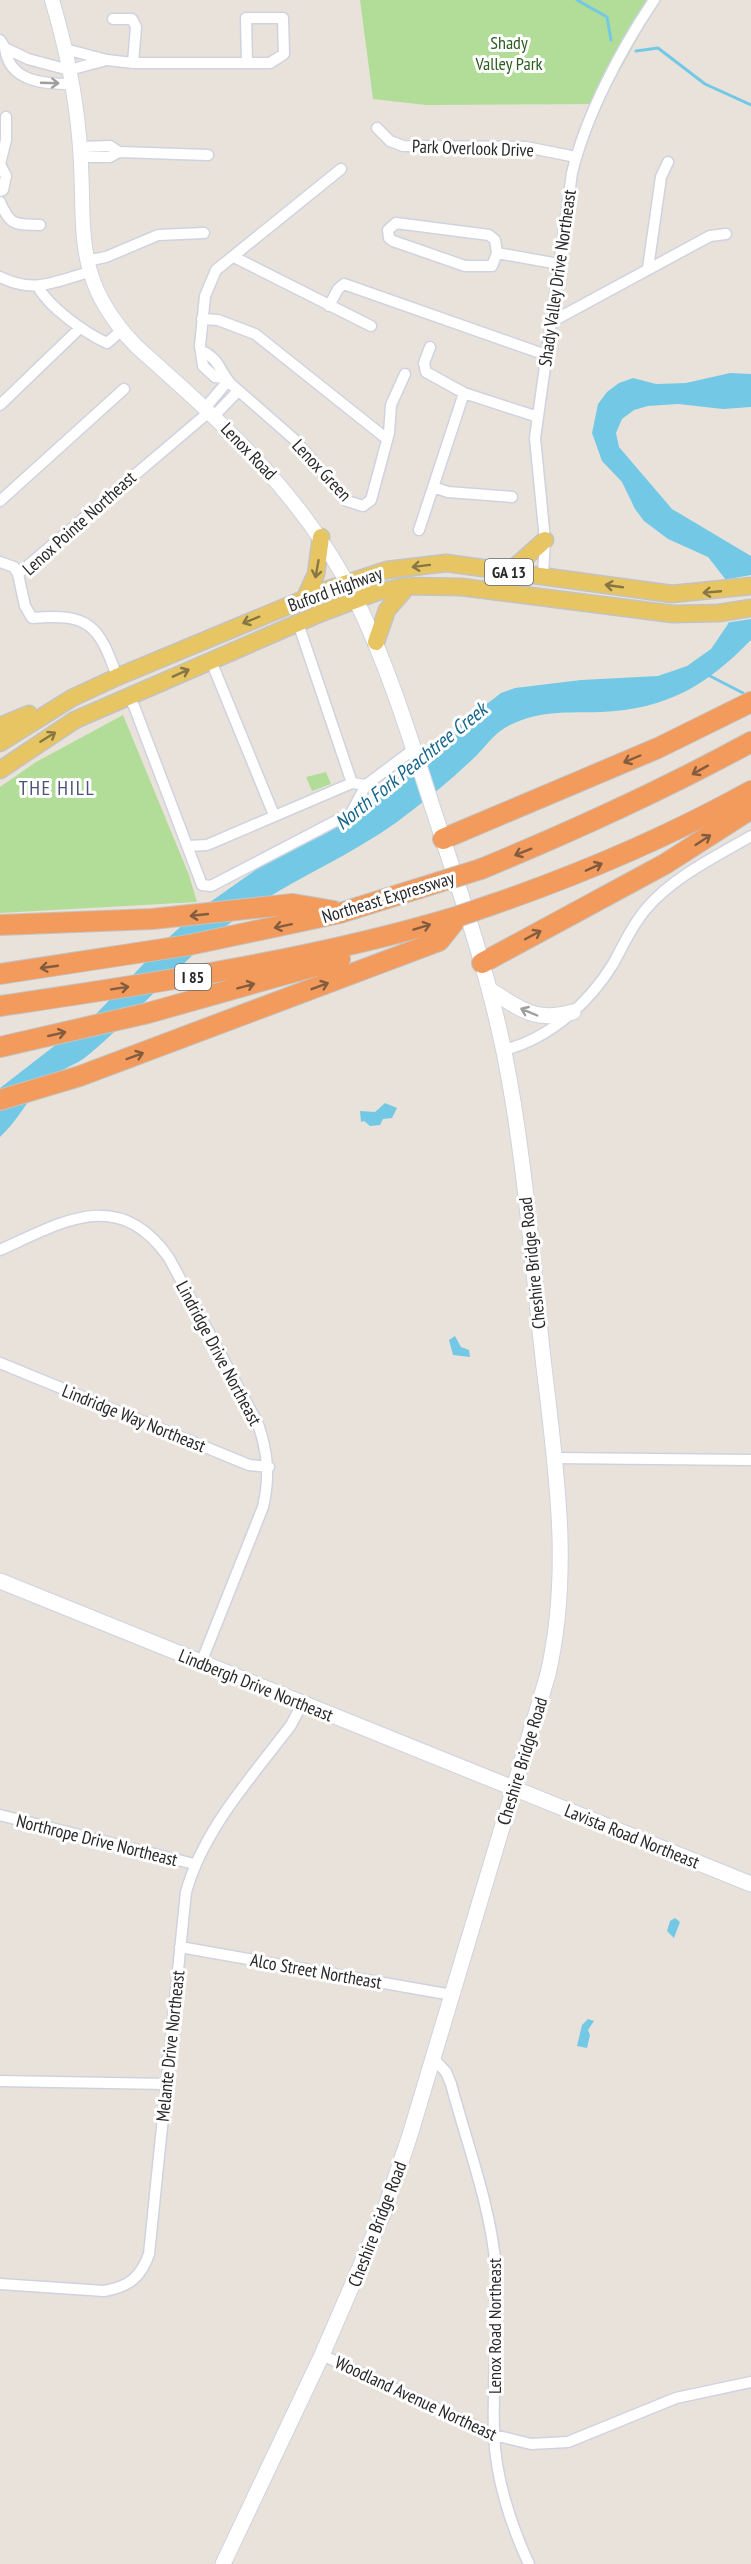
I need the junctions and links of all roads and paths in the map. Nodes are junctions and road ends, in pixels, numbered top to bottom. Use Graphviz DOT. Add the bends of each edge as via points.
graph roads {
  1 [pos="52,0"];
  2 [pos="654,0"];
  3 [pos="113,19"];
  4 [pos="2,44"];
  5 [pos="65,50"];
  6 [pos="28,59"];
  7 [pos="107,60"];
  8 [pos="133,63"];
  9 [pos="247,63"];
  10 [pos="20,75"];
  11 [pos="70,77"];
  12 [pos="6,117"];
  13 [pos="377,128"];
  14 [pos="80,152"];
  15 [pos="208,156"];
  16 [pos="576,157"];
  17 [pos="668,162"];
  18 [pos="0,164"];
  19 [pos="341,169"];
  20 [pos="0,191"];
  21 [pos="0,202"];
  22 [pos="40,225"];
  23 [pos="204,233"];
  24 [pos="726,234"];
  25 [pos="497,253"];
  26 [pos="234,257"];
  27 [pos="559,264"];
  28 [pos="87,267"];
  29 [pos="648,268"];
  30 [pos="0,277"];
  31 [pos="38,287"];
  32 [pos="330,306"];
  33 [pos="202,319"];
  34 [pos="551,322"];
  35 [pos="371,326"];
  36 [pos="80,328"];
  37 [pos="121,331"];
  38 [pos="430,347"];
  39 [pos="546,355"];
  40 [pos="405,374"];
  41 [pos="226,380"];
  42 [pos="124,389"];
  43 [pos="237,391"];
  44 [pos="464,393"];
  45 [pos="0,405"];
  46 [pos="209,412"];
  47 [pos="538,417"];
  48 [pos="387,440"];
  49 [pos="433,487"];
  50 [pos="512,497"];
  51 [pos="0,501"];
  52 [pos="419,530"];
  53 [pos="321,537"];
  54 [pos="545,540"];
  55 [pos="0,562"];
  56 [pos="508,572"];
  57 [pos="18,574"];
  58 [pos="543,575"];
  59 [pos="347,582"];
  60 [pos="408,586"];
  61 [pos="751,586"];
  62 [pos="460,587"];
  63 [pos="305,598"];
  64 [pos="356,600"];
  65 [pos="568,601"];
  66 [pos="751,608"];
  67 [pos="298,623"];
  68 [pos="376,642"];
  69 [pos="211,660"];
  70 [pos="117,677"];
  71 [pos="72,698"];
  72 [pos="128,698"];
  73 [pos="751,702"];
  74 [pos="0,726"];
  75 [pos="751,742"];
  76 [pos="0,743"];
  77 [pos="414,749"];
  78 [pos="0,770"];
  79 [pos="352,783"];
  80 [pos="366,785"];
  81 [pos="751,791"];
  82 [pos="751,809"];
  83 [pos="274,815"];
  84 [pos="442,835"];
  85 [pos="751,836"];
  86 [pos="188,846"];
  87 [pos="340,913"];
  88 [pos="463,916"];
  89 [pos="39,924"];
  90 [pos="0,925"];
  91 [pos="0,930"];
  92 [pos="384,937"];
  93 [pos="482,963"];
  94 [pos="0,974"];
  95 [pos="490,990"];
  96 [pos="0,1006"];
  97 [pos="573,1012"];
  98 [pos="0,1047"];
  99 [pos="504,1050"];
  100 [pos="0,1100"];
  101 [pos="0,1250"];
  102 [pos="0,1363"];
  103 [pos="554,1458"];
  104 [pos="751,1460"];
  105 [pos="269,1467"];
  106 [pos="0,1581"];
  107 [pos="201,1663"];
  108 [pos="302,1704"];
  109 [pos="514,1787"];
  110 [pos="0,1815"];
  111 [pos="194,1864"];
  112 [pos="751,1884"];
  113 [pos="180,1947"];
  114 [pos="452,1995"];
  115 [pos="433,2058"];
  116 [pos="0,2081"];
  117 [pos="166,2084"];
  118 [pos="0,2284"];
  119 [pos="322,2355"];
  120 [pos="751,2382"];
  121 [pos="494,2435"];
  122 [pos="223,2564"];
  123 [pos="529,2564"];
  1 -- 5 [label="street, Lenox Road"];
  2 -- 16 [label="street, Shady Valley Drive Northeast" via="623,52"];
  3 -- 8 [label="street" via="132,18 136,27"];
  4 -- 6 [label="street"];
  4 -- 10 [label="street" via="6,60"];
  5 -- 7 [label="street"];
  5 -- 11 [label="street, Lenox Road"];
  6 -- 10 [label="street"];
  6 -- 11 [label="street"];
  7 -- 8 [label="street"];
  7 -- 11 [label="street"];
  8 -- 9 [label="street"];
  9 -- 9 [label="street" via="246,18 283,18 284,54 270,63"];
  10 -- 11 [label="street, one-way" via="41,84"];
  11 -- 14 [label="street, Lenox Road"];
  12 -- 18 [label="street"];
  13 -- 16 [label="street, Park Overlook Drive" via="390,141 403,146 526,147"];
  14 -- 15 [label="street" via="110,157 119,152"];
  14 -- 28 [label="street, Lenox Road" via="81,235"];
  16 -- 27 [label="street, Shady Valley Drive Northeast"];
  17 -- 29 [label="street" via="661,177"];
  18 -- 20 [label="street" via="6,176"];
  19 -- 26 [label="street, Lenox Green"];
  21 -- 22 [label="street" via="7,219 14,224"];
  23 -- 28 [label="street" via="158,235"];
  24 -- 29 [label="street" via="710,236"];
  25 -- 25 [label="street" via="492,266 465,266 393,241 388,230 396,223 416,223 489,235 495,240"];
  25 -- 27 [label="street"];
  26 -- 32 [label="street"];
  26 -- 33 [label="street, Lenox Green" via="216,270 205,296"];
  27 -- 34 [label="street, Shady Valley Drive Northeast"];
  28 -- 31 [label="street"];
  28 -- 37 [label="street, Lenox Road" via="101,302"];
  29 -- 34 [label="street"];
  30 -- 31 [label="street" via="15,285"];
  31 -- 36 [label="street"];
  32 -- 35 [label="street"];
  32 -- 39 [label="street" via="345,284"];
  33 -- 41 [label="street, Lenox Green" via="203,366 215,377"];
  33 -- 48 [label="street" via="218,320 255,334"];
  34 -- 39 [label="street, Shady Valley Drive Northeast"];
  36 -- 37 [label="street" via="107,343"];
  36 -- 45 [label="street"];
  37 -- 46 [label="street, Lenox Road"];
  38 -- 44 [label="street" via="424,363 426,372"];
  39 -- 47 [label="street, Shady Valley Drive Northeast"];
  40 -- 48 [label="street, Lenox Green" via="391,405"];
  41 -- 43 [label="street, Lenox Green"];
  41 -- 46 [label="street"];
  42 -- 51 [label="street"];
  43 -- 46 [label="street"];
  43 -- 48 [label="street, Lenox Green" via="295,440 354,506 371,500"];
  44 -- 47 [label="street"];
  44 -- 49 [label="street"];
  46 -- 53 [label="street, Lenox Road" via="271,472"];
  46 -- 57 [label="street, Lenox Pointe Northeast"];
  47 -- 54 [label="street, Shady Valley Drive Northeast" via="535,458"];
  49 -- 50 [label="street" via="448,492"];
  49 -- 52 [label="street"];
  53 -- 59 [label="street, Lenox Road"];
  53 -- 63 [label="main road, one-way" via="316,574"];
  54 -- 56 [label="main road"];
  54 -- 58 [label="street, Shady Valley Drive Northeast"];
  55 -- 57 [label="street" via="14,567"];
  56 -- 58 [label="main road, Buford Highway / GA 13"];
  56 -- 59 [label="main road, Buford Highway / GA 13, one-way" via="446,563 387,570"];
  57 -- 70 [label="street, Lenox Pointe Northeast" via="25,606 32,618 79,619 101,637"];
  61 -- 58 [label="main road, Buford Highway / GA 13, one-way" via="672,594"];
  58 -- 62 [label="main road" via="524,589 473,584"];
  58 -- 65 [label="main road" via="549,590"];
  59 -- 63 [label="main road, Buford Highway / GA 13"];
  59 -- 64 [label="street, Lenox Road"];
  60 -- 62 [label="main road, Buford Highway / GA 13"];
  60 -- 64 [label="main road, Buford Highway / GA 13" via="374,592"];
  60 -- 68 [label="main road" via="388,608"];
  62 -- 65 [label="main road, Buford Highway / GA 13"];
  63 -- 70 [label="main road, Buford Highway / GA 13, one-way"];
  64 -- 67 [label="main road, Buford Highway / GA 13"];
  64 -- 68 [label="main road, Lenox Road"];
  65 -- 66 [label="main road, Buford Highway / GA 13" via="673,614"];
  67 -- 69 [label="main road, Buford Highway / GA 13"];
  67 -- 79 [label="street"];
  68 -- 77 [label="main road, Lenox Road"];
  72 -- 69 [label="main road, Buford Highway / GA 13, one-way"];
  69 -- 83 [label="street"];
  70 -- 71 [label="main road, Buford Highway / GA 13"];
  71 -- 74 [label="main road"];
  71 -- 76 [label="main road, Buford Highway / GA 13"];
  78 -- 72 [label="main road, Buford Highway / GA 13, one-way" via="75,720"];
  72 -- 86 [label="street"];
  73 -- 84 [label="highway, one-way" via="658,748"];
  75 -- 87 [label="highway, Northeast Expressway / I 85, one-way, bridge" via="672,785 556,839 480,869"];
  77 -- 80 [label="street"];
  77 -- 84 [label="main road, Lenox Road"];
  79 -- 80 [label="street"];
  79 -- 83 [label="street"];
  80 -- 86 [label="street" via="351,813 211,886 202,885"];
  88 -- 81 [label="highway, Northeast Expressway / I 85, one-way, bridge" via="578,874"];
  93 -- 82 [label="highway, one-way" via="665,864"];
  83 -- 86 [label="street" via="207,845"];
  84 -- 88 [label="main road, Lenox Road"];
  85 -- 97 [label="street" via="679,879 646,908 602,981"];
  87 -- 89 [label="highway, one-way" via="293,904 190,916"];
  87 -- 94 [label="highway, Northeast Expressway / I 85, one-way" via="189,945"];
  92 -- 88 [label="highway, Northeast Expressway / I 85, one-way"];
  88 -- 93 [label="main road, Cheshire Bridge Road"];
  100 -- 88 [label="highway, one-way" via="80,1076 439,941"];
  89 -- 90 [label="highway"];
  89 -- 91 [label="highway"];
  96 -- 92 [label="highway, Northeast Expressway / I 85, one-way" via="235,969"];
  98 -- 92 [label="highway, one-way" via="322,965"];
  93 -- 95 [label="main road, Cheshire Bridge Road"];
  97 -- 95 [label="main road, one-way" via="555,1017 532,1015"];
  95 -- 99 [label="main road, Cheshire Bridge Road"];
  97 -- 99 [label="street" via="531,1041"];
  99 -- 103 [label="main road, Cheshire Bridge Road" via="519,1143"];
  101 -- 105 [label="street, Lindridge Drive Northeast" via="83,1216 127,1221 152,1238 169,1258 258,1424"];
  102 -- 105 [label="street, Lindridge Way Northeast" via="249,1465"];
  103 -- 104 [label="street"];
  103 -- 109 [label="main road, Cheshire Bridge Road" via="562,1543 559,1616 548,1674"];
  105 -- 107 [label="street, Lindridge Drive Northeast" via="262,1507"];
  106 -- 107 [label="main road, Lindbergh Drive Northeast"];
  107 -- 108 [label="main road, Lindbergh Drive Northeast"];
  108 -- 109 [label="main road, Lindbergh Drive Northeast"];
  108 -- 111 [label="street, Melante Drive Northeast" via="291,1725 208,1836"];
  109 -- 112 [label="main road, Lavista Road Northeast"];
  109 -- 114 [label="main road, Cheshire Bridge Road"];
  110 -- 111 [label="street, Northrope Drive Northeast"];
  111 -- 113 [label="street, Melante Drive Northeast" via="186,1892"];
  113 -- 114 [label="street, Alco Street Northeast"];
  113 -- 117 [label="street, Melante Drive Northeast"];
  114 -- 115 [label="main road, Cheshire Bridge Road"];
  115 -- 119 [label="main road, Cheshire Bridge Road" via="385,2209"];
  115 -- 121 [label="street, Lenox Road Northeast" via="451,2084 493,2245"];
  116 -- 117 [label="street"];
  117 -- 118 [label="street, Melante Drive Northeast" via="149,2254 140,2275 119,2289 104,2291"];
  119 -- 121 [label="street, Woodland Avenue Northeast"];
  119 -- 122 [label="main road, Cheshire Bridge Road"];
  120 -- 121 [label="street, Woodland Avenue Northeast" via="676,2398 568,2442 531,2444"];
  121 -- 123 [label="street, Lenox Road Northeast" via="497,2463 514,2527"];
}
